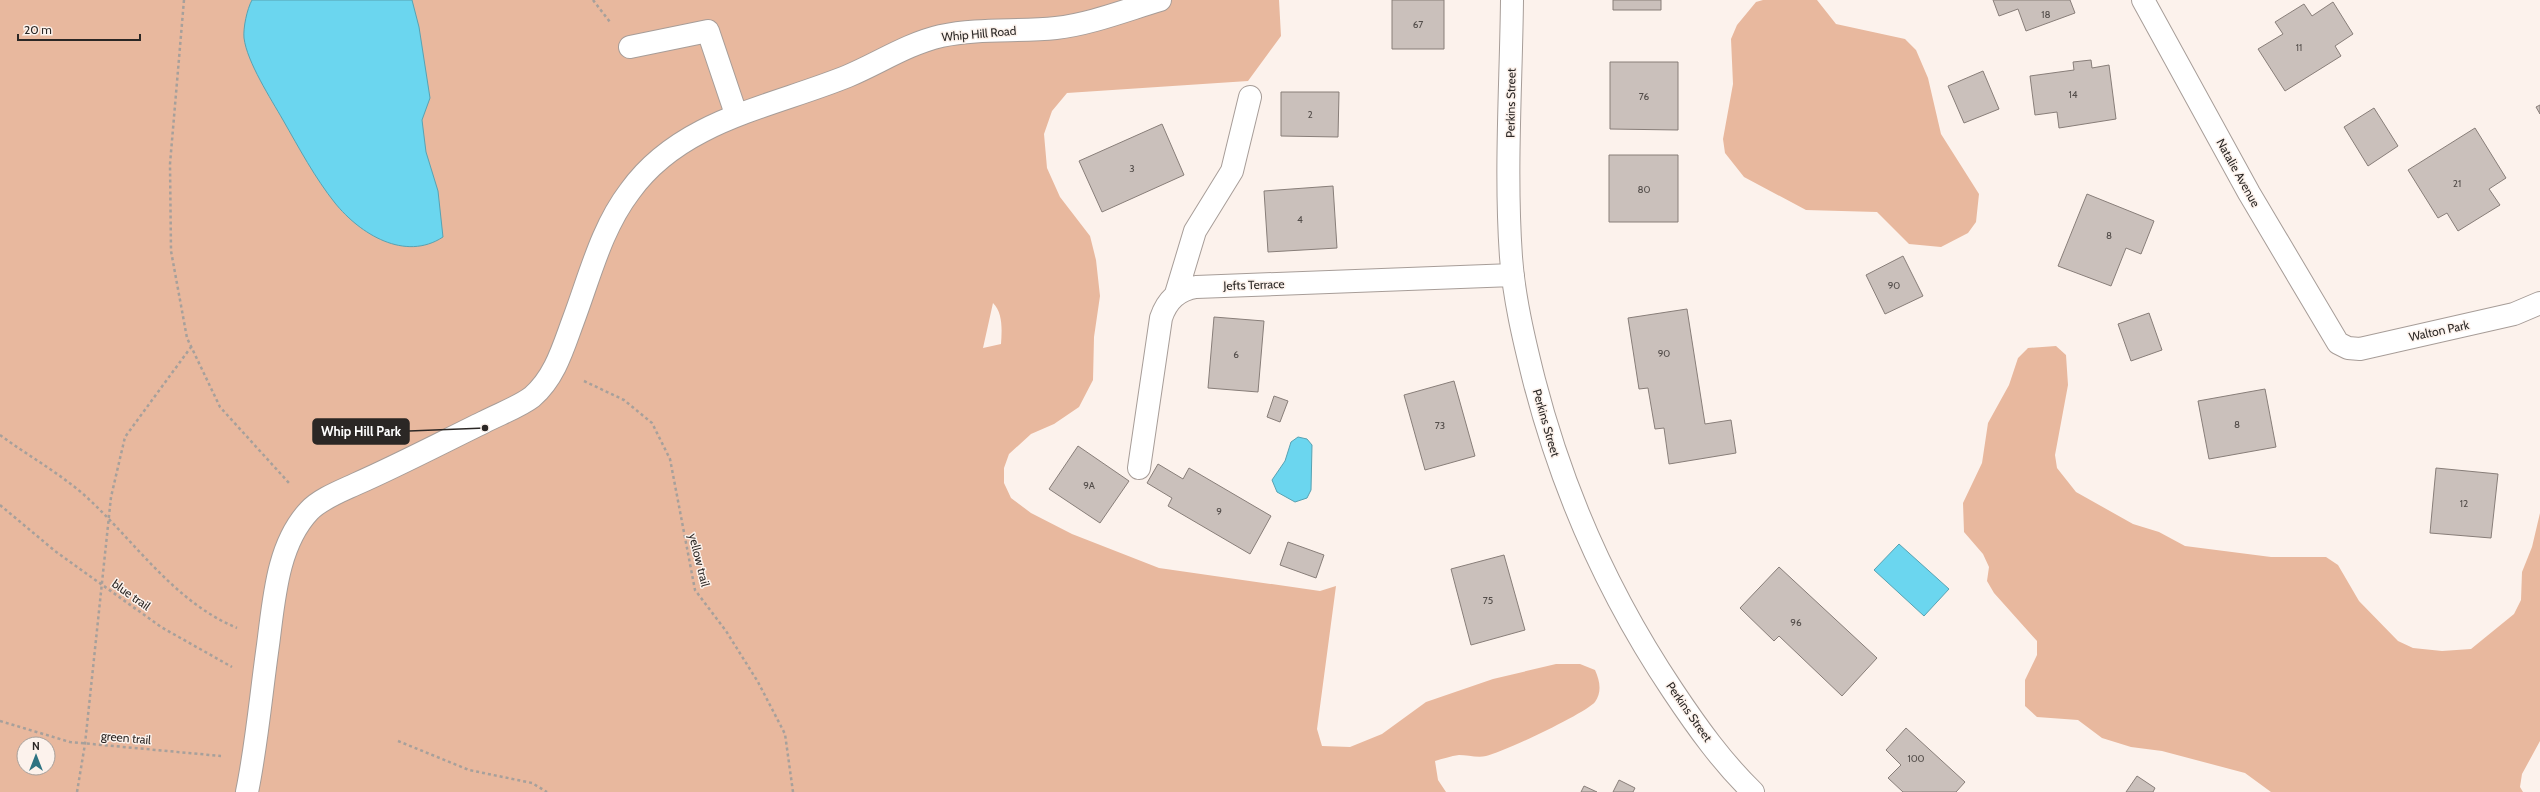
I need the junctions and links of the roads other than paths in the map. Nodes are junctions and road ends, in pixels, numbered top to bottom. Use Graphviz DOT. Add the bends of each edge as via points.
graph roads {
  1 [pos="1160,0"];
  2 [pos="1512,0"];
  3 [pos="2143,0"];
  4 [pos="630,47"];
  5 [pos="1250,97"];
  6 [pos="736,114"];
  7 [pos="1513,275"];
  8 [pos="1176,294"];
  9 [pos="2540,303"];
  10 [pos="2338,343"];
  11 [pos="1139,468"];
  12 [pos="1750,791"];
  13 [pos="246,792"];
  1 -- 6 [label="street, Whip Hill Road" via="1060,27 976,31 930,39 812,90"];
  2 -- 7 [label="street, Perkins Street" via="1510,208"];
  3 -- 10 [label="street, Natalie Avenue" via="2249,193"];
  4 -- 6 [label="street" via="708,31"];
  5 -- 8 [label="street" via="1232,171 1195,231"];
  6 -- 13 [label="street, Whip Hill Road" via="680,144 655,164 631,189 611,220 556,368 531,397 386,471 340,491 311,508 295,530 282,563 272,603 253,759"];
  7 -- 8 [label="street, Jefts Terrace" via="1196,287"];
  7 -- 12 [label="street, Perkins Street" via="1529,359 1545,421 1576,513 1640,641 1693,720"];
  8 -- 11 [label="street" via="1166,304 1161,318"];
  9 -- 10 [label="street, Walton Park" via="2507,316 2360,348 2348,348"];
}
